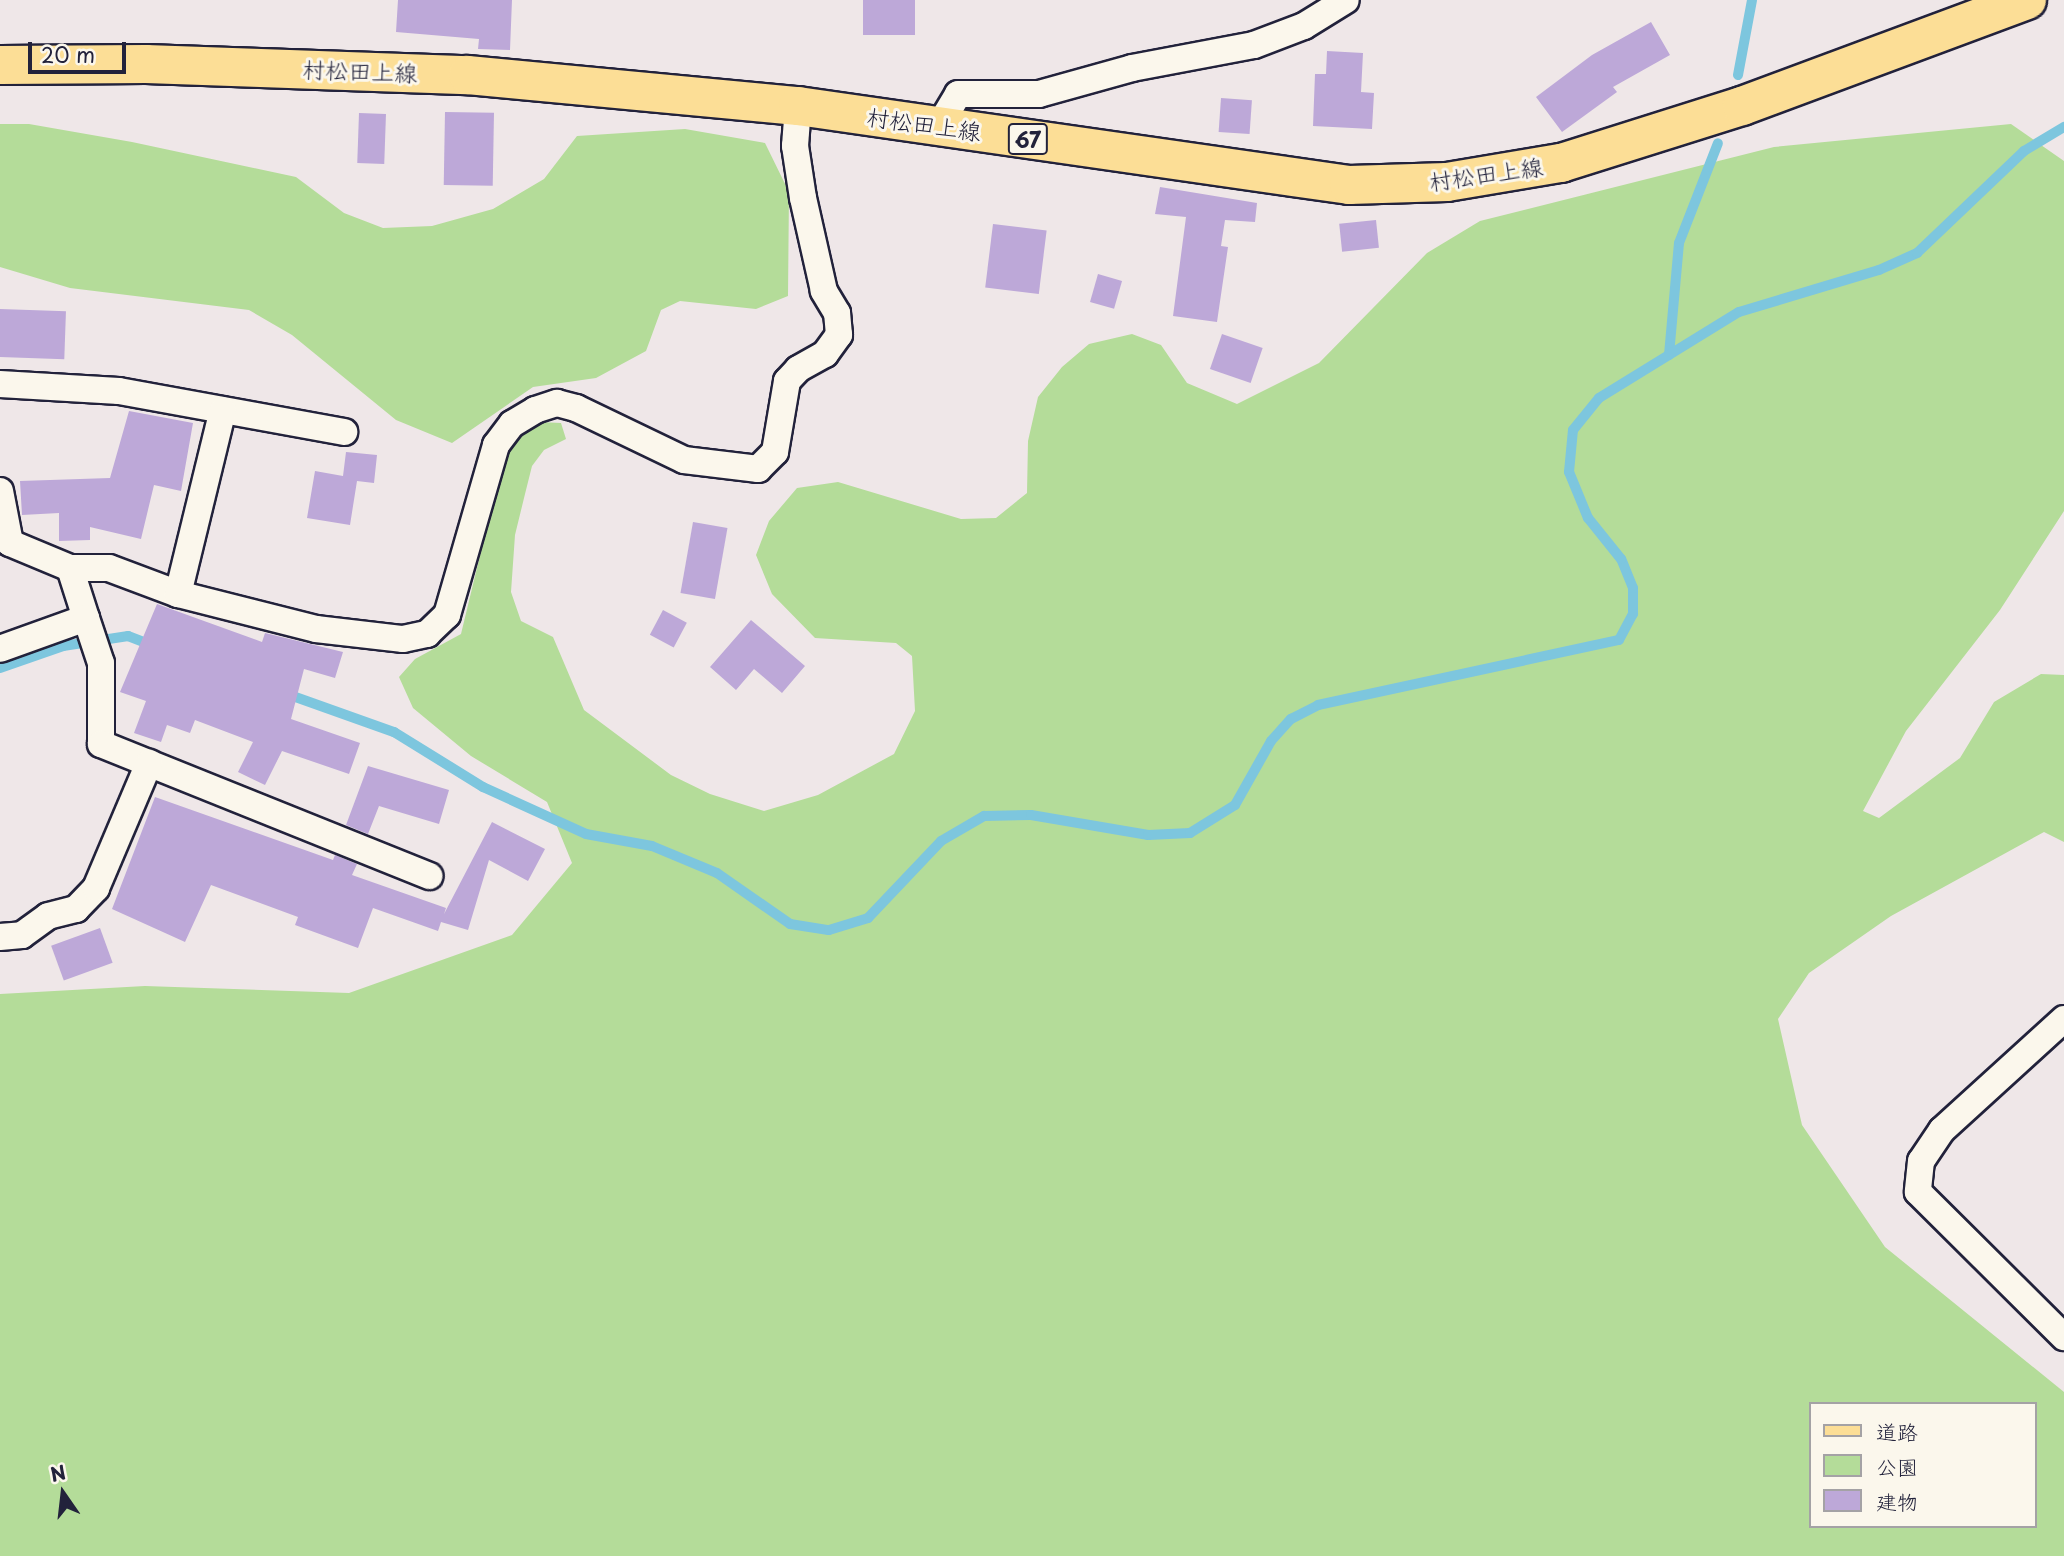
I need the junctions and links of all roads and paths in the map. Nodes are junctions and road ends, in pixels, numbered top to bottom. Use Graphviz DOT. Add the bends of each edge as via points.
graph roads {
  1 [pos="1346,0"];
  2 [pos="2027,0"];
  3 [pos="0,65"];
  4 [pos="798,106"];
  5 [pos="939,127"];
  6 [pos="0,384"];
  7 [pos="223,410"];
  8 [pos="344,432"];
  9 [pos="0,491"];
  10 [pos="70,568"];
  11 [pos="178,594"];
  12 [pos="86,618"];
  13 [pos="0,649"];
  14 [pos="149,763"];
  15 [pos="430,876"];
  16 [pos="0,937"];
  17 [pos="2064,1019"];
  18 [pos="2064,1337"];
  1 -- 5 [label="street" via="1304,26 1254,45 1132,68 1039,94 958,94"];
  2 -- 5 [label="main road, 村松田上線 / 67" via="1742,106 1613,147 1561,163 1447,182 1349,185"];
  3 -- 4 [label="main road, 村松田上線 / 67" via="146,64 467,75"];
  4 -- 5 [label="main road, 村松田上線 / 67"];
  4 -- 11 [label="street" via="795,146 803,198 824,291 837,313 839,335 825,354 787,381 775,452 758,469 684,460 557,403 512,424 496,446 447,615 427,634 403,639 316,629"];
  6 -- 7 [label="street" via="120,391"];
  7 -- 8 [label="street"];
  7 -- 11 [label="street"];
  9 -- 10 [label="street" via="10,543"];
  10 -- 11 [label="street" via="109,568"];
  10 -- 12 [label="street"];
  12 -- 13 [label="street"];
  12 -- 14 [label="street" via="101,663 101,744"];
  14 -- 15 [label="street"];
  14 -- 16 [label="street" via="96,888 76,909 48,916 22,934"];
  17 -- 18 [label="street" via="1942,1130 1921,1161 1918,1192"];
}
